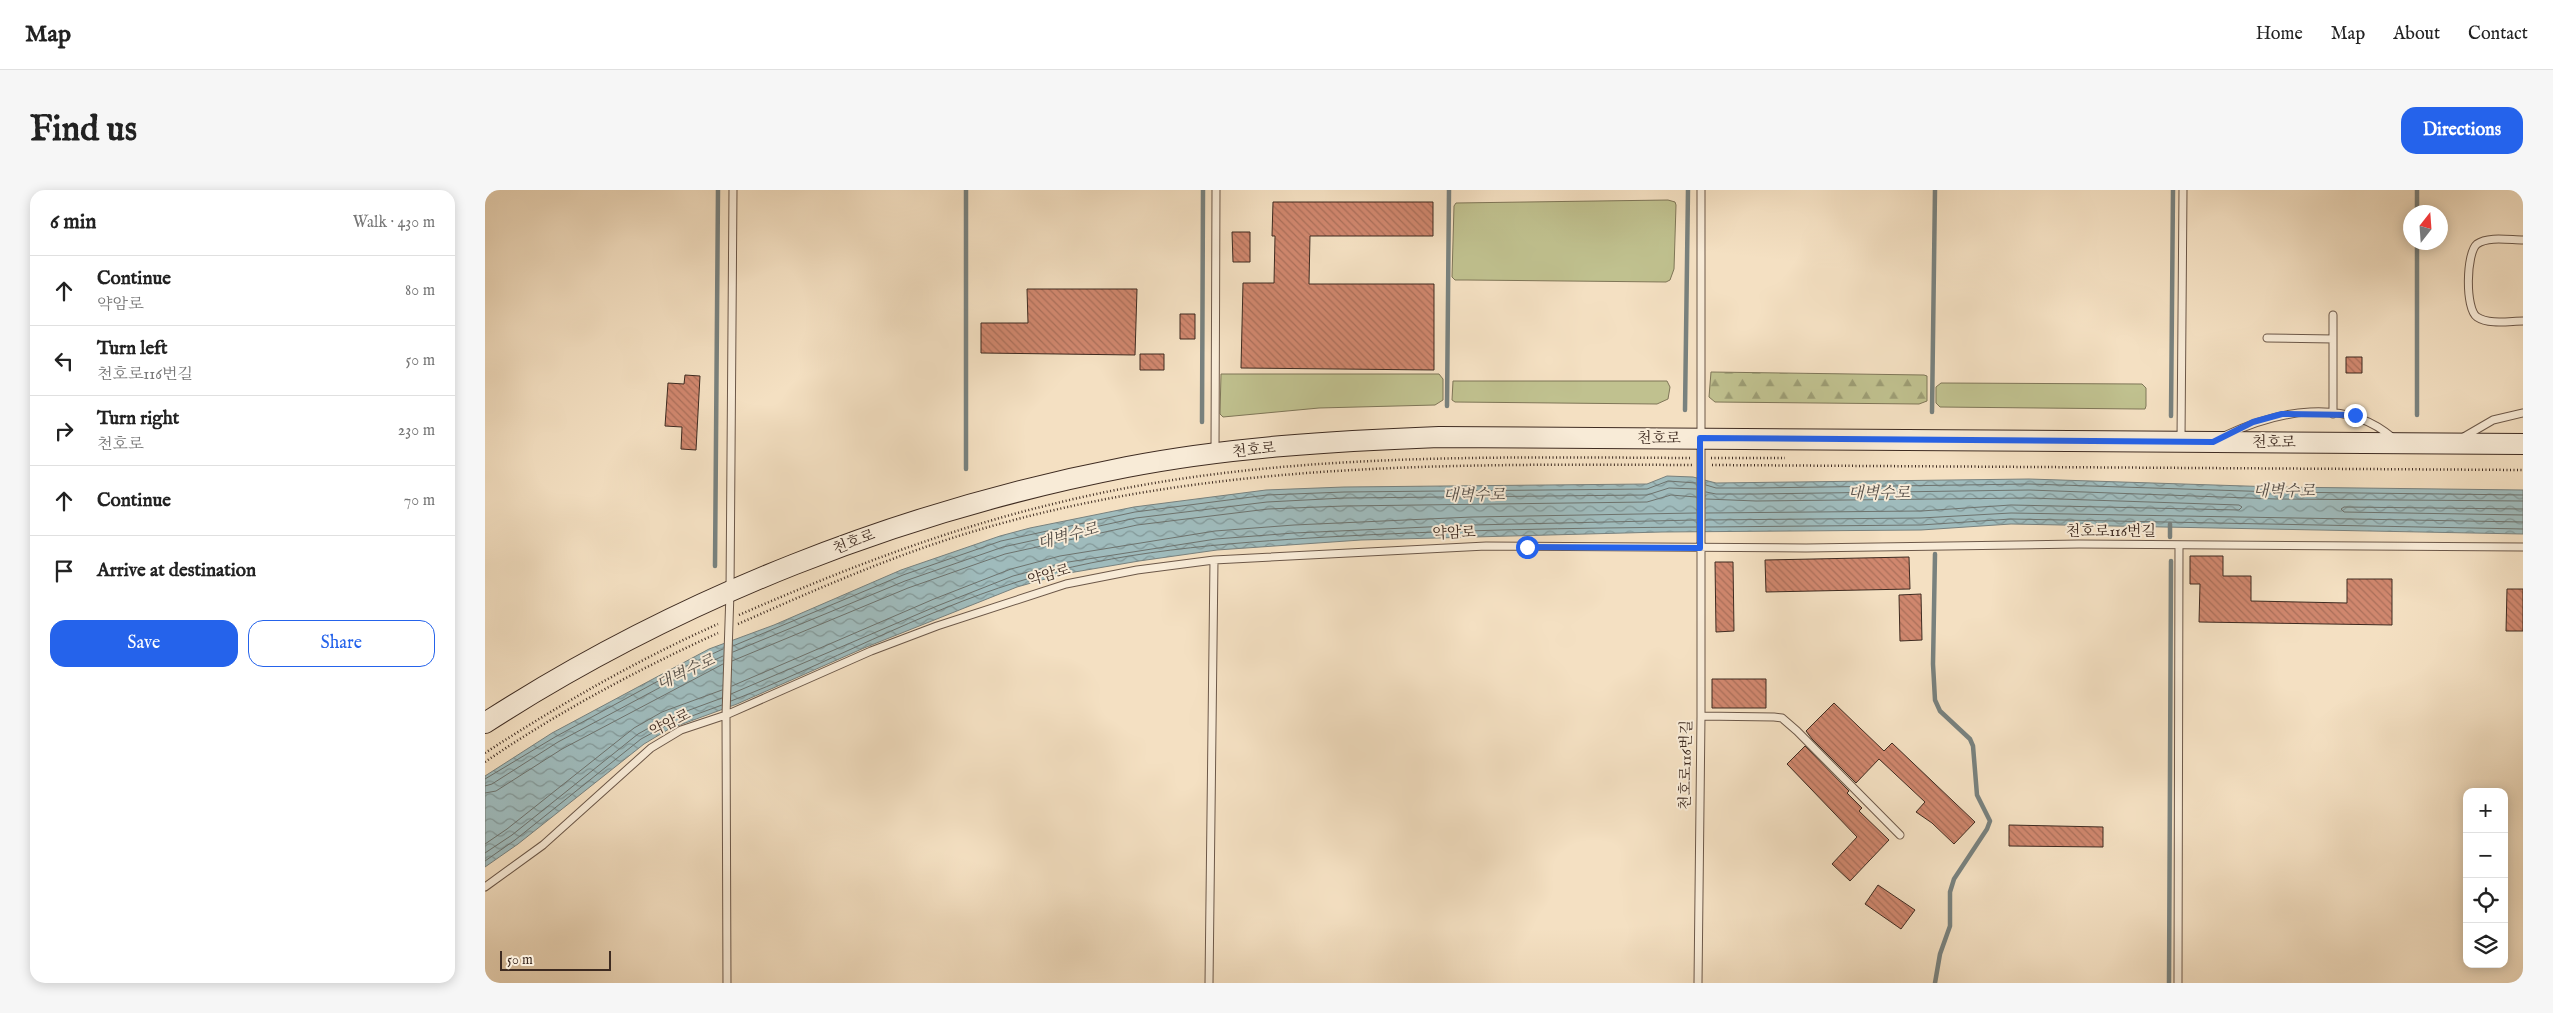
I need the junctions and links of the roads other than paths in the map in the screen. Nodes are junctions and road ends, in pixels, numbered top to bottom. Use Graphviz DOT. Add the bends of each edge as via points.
graph roads {
  1 [pos="733,190"];
  2 [pos="1216,190"];
  3 [pos="1701,190"];
  4 [pos="2183,190"];
  5 [pos="2523,240"];
  6 [pos="2333,315"];
  7 [pos="2523,321"];
  8 [pos="2267,338"];
  9 [pos="2333,339"];
  10 [pos="2523,413"];
  11 [pos="2333,414"];
  12 [pos="1700,438"];
  13 [pos="2181,442"];
  14 [pos="2213,442"];
  15 [pos="2398,443"];
  16 [pos="2454,443"];
  17 [pos="2523,444"];
  18 [pos="1215,454"];
  19 [pos="2179,545"];
  20 [pos="1700,546"];
  21 [pos="2523,547"];
  22 [pos="1214,560"];
  23 [pos="730,592"];
  24 [pos="726,713"];
  25 [pos="1701,716"];
  26 [pos="485,722"];
  27 [pos="1900,835"];
  28 [pos="485,887"];
  29 [pos="727,983"];
  30 [pos="1209,983"];
  31 [pos="1698,983"];
  32 [pos="2178,983"];
  1 -- 23 [label="lane"];
  2 -- 18 [label="lane, 천호로"];
  3 -- 12 [label="lane, 천호로116번길"];
  4 -- 13 [label="lane"];
  5 -- 7 [label="lane" via="2490,240 2476,246 2471,254 2469,301 2473,314 2481,319"];
  6 -- 9 [label="lane"];
  8 -- 9 [label="lane"];
  9 -- 11 [label="lane"];
  10 -- 16 [label="lane" via="2493,420"];
  11 -- 14 [label="lane" via="2291,413 2269,417"];
  11 -- 15 [label="lane" via="2355,415"];
  12 -- 13 [label="street, 천호로"];
  12 -- 18 [label="street, 천호로" via="1439,437 1331,441"];
  12 -- 20 [label="lane, 천호로116번길"];
  13 -- 14 [label="street, 천호로"];
  14 -- 15 [label="street, 천호로"];
  15 -- 16 [label="street, 천호로"];
  16 -- 17 [label="street, 천호로"];
  18 -- 23 [label="street, 천호로" via="1042,485 956,508 882,532"];
  19 -- 20 [label="lane, 천호로116번길"];
  19 -- 21 [label="lane, 천호로116번길"];
  19 -- 32 [label="lane"];
  20 -- 22 [label="lane, 약암로" via="1486,546"];
  20 -- 25 [label="lane, 천호로116번길"];
  22 -- 24 [label="lane, 약암로" via="1104,576 1035,593 871,652"];
  22 -- 30 [label="lane"];
  23 -- 24 [label="lane"];
  23 -- 26 [label="street, 천호로" via="641,633 557,678"];
  24 -- 28 [label="lane, 약암로" via="681,730 651,748 543,845"];
  24 -- 29 [label="lane"];
  25 -- 27 [label="lane" via="1782,718"];
  25 -- 31 [label="lane, 천호로116번길"];
}
